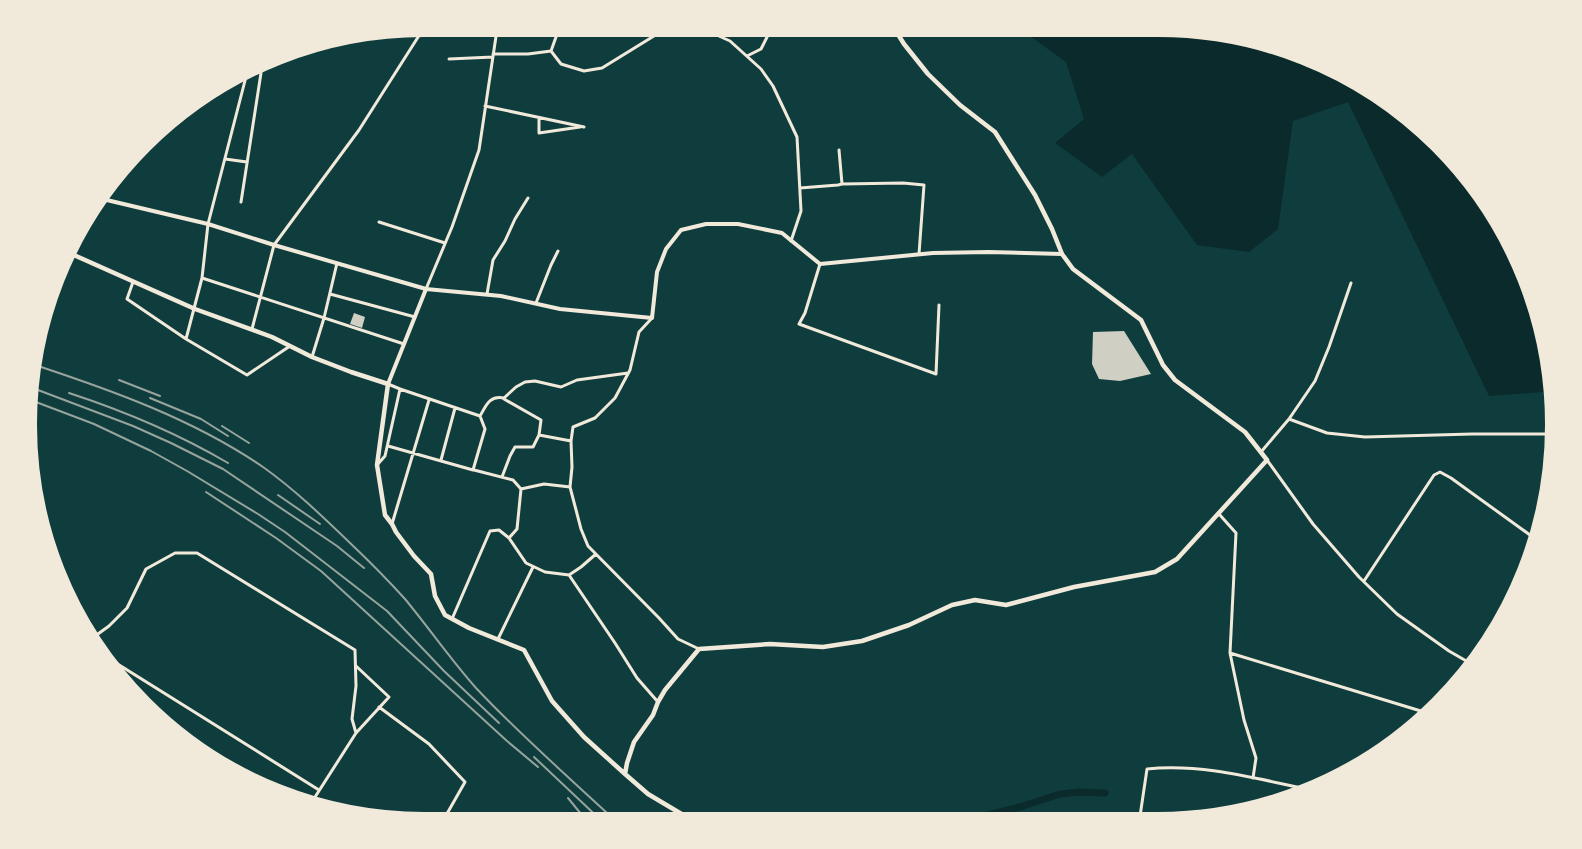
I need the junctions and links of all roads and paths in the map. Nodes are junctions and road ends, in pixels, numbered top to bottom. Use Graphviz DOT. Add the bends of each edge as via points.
graph roads {
  1 [pos="419,33"];
  2 [pos="496,33"];
  3 [pos="557,33"];
  4 [pos="659,33"];
  5 [pos="712,33"];
  6 [pos="769,33"];
  7 [pos="897,33"];
  8 [pos="551,51"];
  9 [pos="493,55"];
  10 [pos="747,56"];
  11 [pos="449,59"];
  12 [pos="261,73"];
  13 [pos="246,76"];
  14 [pos="485,106"];
  15 [pos="538,117"];
  16 [pos="839,150"];
  17 [pos="225,159"];
  18 [pos="247,162"];
  19 [pos="842,184"];
  20 [pos="800,188"];
  21 [pos="528,198"];
  22 [pos="104,199"];
  23 [pos="241,202"];
  24 [pos="379,222"];
  25 [pos="208,224"];
  26 [pos="791,241"];
  27 [pos="445,243"];
  28 [pos="274,245"];
  29 [pos="558,251"];
  30 [pos="72,254"];
  31 [pos="919,254"];
  32 [pos="1062,254"];
  33 [pos="337,263"];
  34 [pos="820,264"];
  35 [pos="202,278"];
  36 [pos="133,282"];
  37 [pos="1351,283"];
  38 [pos="426,289"];
  39 [pos="330,294"];
  40 [pos="487,294"];
  41 [pos="260,298"];
  42 [pos="536,303"];
  43 [pos="939,305"];
  44 [pos="195,309"];
  45 [pos="415,317"];
  46 [pos="324,318"];
  47 [pos="652,318"];
  48 [pos="252,329"];
  49 [pos="186,339"];
  50 [pos="404,344"];
  51 [pos="290,346"];
  52 [pos="312,357"];
  53 [pos="628,373"];
  54 [pos="388,384"];
  55 [pos="400,389"];
  56 [pos="504,399"];
  57 [pos="429,400"];
  58 [pos="454,408"];
  59 [pos="480,416"];
  60 [pos="1289,419"];
  61 [pos="1549,434"];
  62 [pos="539,435"];
  63 [pos="571,441"];
  64 [pos="387,445"];
  65 [pos="1261,452"];
  66 [pos="414,453"];
  67 [pos="441,460"];
  68 [pos="1267,460"];
  69 [pos="377,465"];
  70 [pos="473,470"];
  71 [pos="502,477"];
  72 [pos="570,487"];
  73 [pos="521,489"];
  74 [pos="1219,514"];
  75 [pos="392,524"];
  76 [pos="1532,537"];
  77 [pos="509,538"];
  78 [pos="596,554"];
  79 [pos="533,567"];
  80 [pos="569,575"];
  81 [pos="1364,582"];
  82 [pos="452,619"];
  83 [pos="95,636"];
  84 [pos="498,639"];
  85 [pos="699,649"];
  86 [pos="1230,653"];
  87 [pos="112,661"];
  88 [pos="1469,662"];
  89 [pos="355,665"];
  90 [pos="658,702"];
  91 [pos="379,707"];
  92 [pos="1423,712"];
  93 [pos="356,733"];
  94 [pos="625,774"];
  95 [pos="1253,778"];
  96 [pos="1302,788"];
  97 [pos="319,790"];
  98 [pos="313,800"];
  99 [pos="446,816"];
  100 [pos="685,816"];
  101 [pos="1140,816"];
  1 -- 28 [label="street" via="359,130"];
  2 -- 9 [label="street"];
  3 -- 8 [label="street"];
  4 -- 8 [label="street" via="602,69 584,71 561,64"];
  5 -- 10 [label="street" via="730,41"];
  6 -- 10 [label="street" via="761,49"];
  7 -- 32 [label="main road" via="928,74 995,132 1035,195"];
  8 -- 9 [label="street"];
  9 -- 11 [label="street"];
  9 -- 14 [label="street"];
  10 -- 20 [label="street" via="773,86 797,137"];
  12 -- 18 [label="street"];
  13 -- 17 [label="street"];
  14 -- 15 [label="street"];
  14 -- 27 [label="street" via="479,150"];
  15 -- 15 [label="street" via="561,122 584,127 539,133"];
  16 -- 19 [label="street"];
  17 -- 18 [label="street"];
  17 -- 25 [label="street"];
  18 -- 23 [label="street"];
  19 -- 20 [label="street"];
  19 -- 31 [label="street" via="924,185"];
  20 -- 26 [label="street" via="801,211"];
  21 -- 40 [label="street" via="493,260"];
  22 -- 25 [label="street"];
  24 -- 27 [label="street"];
  25 -- 28 [label="street"];
  25 -- 35 [label="street"];
  26 -- 34 [label="street"];
  26 -- 47 [label="street" via="782,233 738,224 706,224 681,230 666,249 657,272"];
  27 -- 38 [label="street"];
  28 -- 33 [label="street"];
  28 -- 41 [label="street"];
  29 -- 42 [label="street"];
  30 -- 36 [label="main road"];
  31 -- 32 [label="street"];
  31 -- 34 [label="street"];
  32 -- 65 [label="main road" via="1073,268 1141,320 1163,365 1175,380 1245,432"];
  33 -- 38 [label="street"];
  33 -- 39 [label="street"];
  34 -- 43 [label="street" via="799,324 936,374"];
  35 -- 41 [label="street"];
  35 -- 44 [label="street"];
  36 -- 44 [label="main road"];
  36 -- 49 [label="street" via="127,299"];
  37 -- 60 [label="street" via="1315,381"];
  38 -- 40 [label="street"];
  38 -- 45 [label="street"];
  39 -- 45 [label="street"];
  39 -- 46 [label="street"];
  40 -- 42 [label="street"];
  41 -- 46 [label="street"];
  41 -- 48 [label="street"];
  42 -- 47 [label="street"];
  44 -- 48 [label="main road"];
  44 -- 49 [label="street"];
  45 -- 50 [label="street"];
  46 -- 50 [label="street"];
  46 -- 52 [label="street"];
  47 -- 53 [label="street" via="639,332"];
  48 -- 51 [label="main road"];
  49 -- 51 [label="street" via="247,375"];
  50 -- 54 [label="street"];
  51 -- 52 [label="main road"];
  52 -- 54 [label="main road"];
  53 -- 56 [label="street" via="577,380 561,387 525,382"];
  53 -- 63 [label="street" via="615,398 595,418 573,427"];
  54 -- 55 [label="street"];
  54 -- 69 [label="main road"];
  55 -- 57 [label="street"];
  55 -- 64 [label="street"];
  56 -- 59 [label="street" via="489,400"];
  56 -- 62 [label="street" via="541,420"];
  57 -- 58 [label="street"];
  57 -- 66 [label="street"];
  58 -- 59 [label="street"];
  58 -- 67 [label="street"];
  59 -- 70 [label="street" via="485,429"];
  60 -- 61 [label="street" via="1327,433 1365,437"];
  60 -- 65 [label="street"];
  62 -- 63 [label="street"];
  62 -- 71 [label="street" via="533,447 515,447"];
  63 -- 72 [label="street"];
  64 -- 66 [label="street"];
  64 -- 69 [label="street" via="385,456"];
  65 -- 68 [label="main road"];
  66 -- 67 [label="street"];
  66 -- 75 [label="street"];
  67 -- 70 [label="street"];
  68 -- 74 [label="main road"];
  68 -- 81 [label="street" via="1313,524"];
  69 -- 75 [label="main road" via="384,515"];
  70 -- 71 [label="street"];
  71 -- 73 [label="street" via="513,480"];
  72 -- 73 [label="street" via="544,484"];
  72 -- 78 [label="street" via="581,530"];
  73 -- 77 [label="street" via="517,530"];
  74 -- 85 [label="main road" via="1177,559 1155,572 1074,586 1006,605 975,600 952,605 862,641 823,647 770,644"];
  74 -- 86 [label="street" via="1236,533"];
  75 -- 82 [label="main road" via="432,574 435,596 445,615"];
  76 -- 81 [label="street" via="1440,472 1434,475"];
  77 -- 79 [label="street"];
  77 -- 82 [label="street" via="499,530 490,531"];
  78 -- 80 [label="street"];
  78 -- 85 [label="street" via="678,639"];
  79 -- 80 [label="street"];
  79 -- 84 [label="street"];
  80 -- 90 [label="street" via="637,678"];
  81 -- 88 [label="street" via="1397,614"];
  82 -- 84 [label="main road"];
  83 -- 89 [label="street" via="126,608 146,569 175,553 196,553 355,650"];
  84 -- 94 [label="main road" via="524,650 552,701"];
  85 -- 90 [label="main road"];
  86 -- 92 [label="street"];
  86 -- 95 [label="street" via="1256,758"];
  87 -- 97 [label="street"];
  89 -- 91 [label="street" via="388,697"];
  89 -- 93 [label="street" via="352,719"];
  90 -- 94 [label="main road" via="634,742"];
  91 -- 93 [label="street"];
  91 -- 99 [label="street" via="429,744 465,782"];
  93 -- 97 [label="street"];
  94 -- 100 [label="main road" via="648,794"];
  95 -- 96 [label="street"];
  95 -- 101 [label="street" via="1169,767 1147,769"];
  97 -- 98 [label="street"];
}
